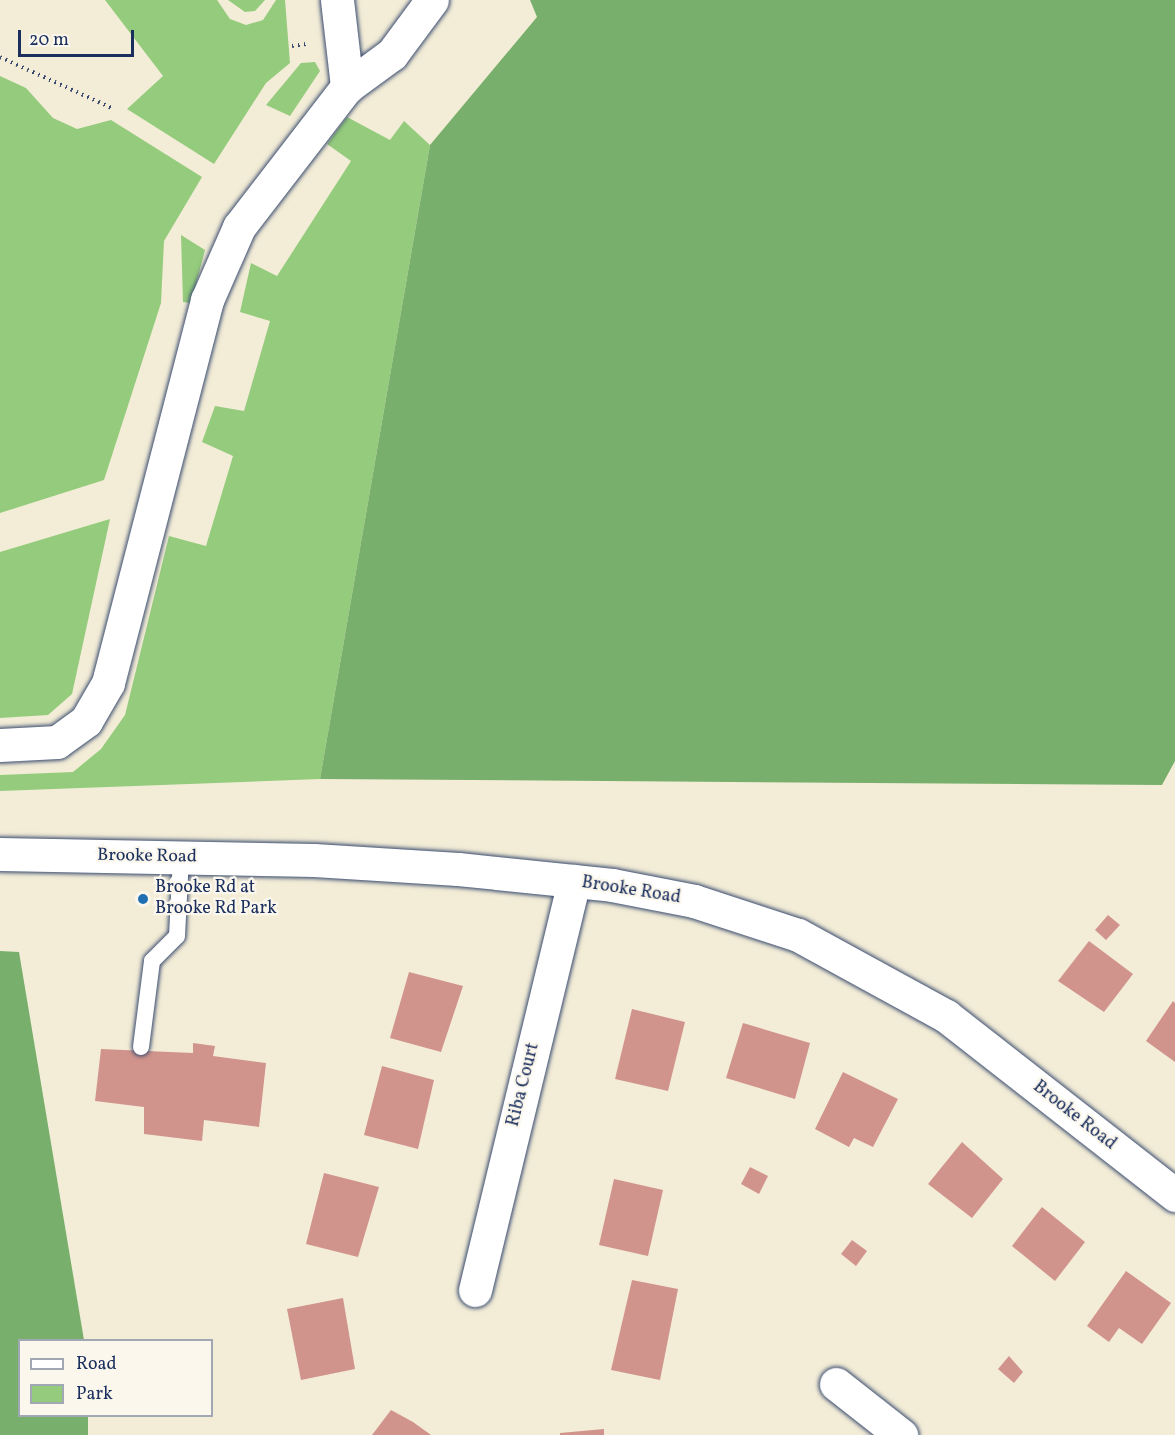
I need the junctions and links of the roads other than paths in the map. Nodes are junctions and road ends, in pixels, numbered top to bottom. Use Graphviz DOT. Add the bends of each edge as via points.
graph roads {
  1 [pos="337,0"];
  2 [pos="432,0"];
  3 [pos="347,87"];
  4 [pos="0,745"];
  5 [pos="0,854"];
  6 [pos="182,857"];
  7 [pos="574,881"];
  8 [pos="141,1047"];
  9 [pos="1175,1195"];
  10 [pos="475,1290"];
  11 [pos="836,1384"];
  12 [pos="901,1435"];
  1 -- 3 [label="street"];
  2 -- 3 [label="street" via="393,54"];
  3 -- 4 [label="street" via="239,227 207,300 108,683 86,721 57,742"];
  5 -- 6 [label="street, Brooke Road"];
  6 -- 7 [label="street, Brooke Road" via="381,864"];
  6 -- 8 [label="lane" via="177,936 152,961"];
  7 -- 9 [label="street, Brooke Road" via="682,899 743,916 798,935 884,978 946,1016"];
  7 -- 10 [label="street, Riba Court"];
  11 -- 12 [label="street"];
}
